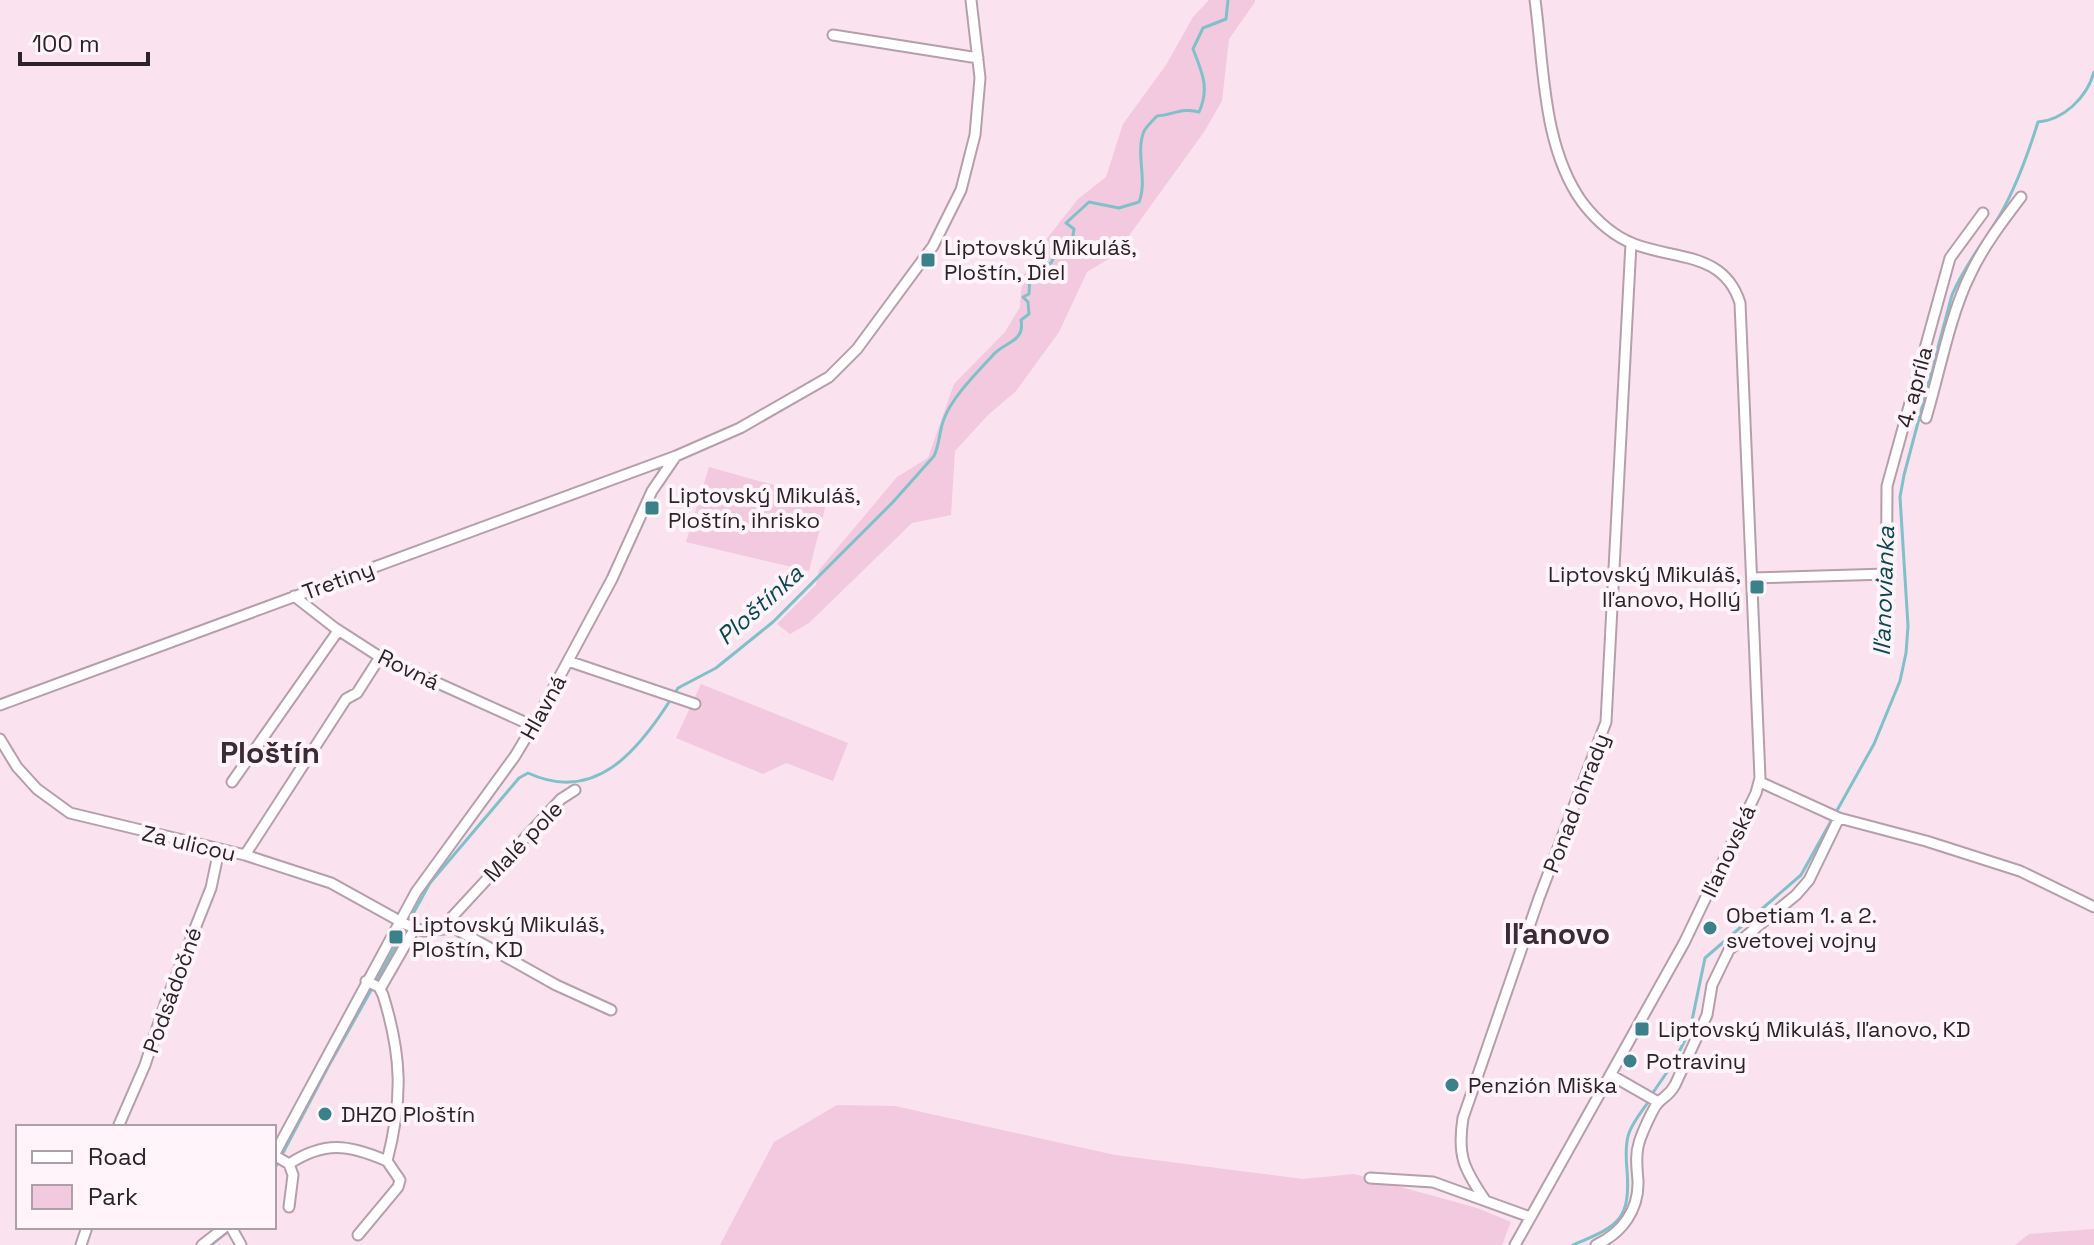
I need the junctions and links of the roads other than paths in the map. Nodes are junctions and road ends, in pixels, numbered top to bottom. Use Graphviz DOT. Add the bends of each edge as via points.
graph roads {
  1 [pos="971,0"];
  2 [pos="1535,0"];
  3 [pos="833,35"];
  4 [pos="978,58"];
  5 [pos="2021,197"];
  6 [pos="1983,213"];
  7 [pos="1631,243"];
  8 [pos="1938,342"];
  9 [pos="1926,418"];
  10 [pos="676,456"];
  11 [pos="1887,574"];
  12 [pos="1752,578"];
  13 [pos="294,596"];
  14 [pos="338,631"];
  15 [pos="1886,645"];
  16 [pos="380,657"];
  17 [pos="568,661"];
  18 [pos="695,704"];
  19 [pos="0,705"];
  20 [pos="533,726"];
  21 [pos="0,739"];
  22 [pos="232,782"];
  23 [pos="1760,782"];
  24 [pos="575,790"];
  25 [pos="1834,816"];
  26 [pos="219,850"];
  27 [pos="245,855"];
  28 [pos="2094,907"];
  29 [pos="408,924"];
  30 [pos="441,929"];
  31 [pos="374,985"];
  32 [pos="611,1010"];
  33 [pos="1611,1075"];
  34 [pos="1654,1099"];
  35 [pos="119,1125"];
  36 [pos="281,1159"];
  37 [pos="387,1161"];
  38 [pos="1370,1178"];
  39 [pos="1485,1200"];
  40 [pos="289,1207"];
  41 [pos="1530,1217"];
  42 [pos="225,1229"];
  43 [pos="358,1235"];
  44 [pos="202,1245"];
  45 [pos="1515,1245"];
  46 [pos="1596,1245"];
  1 -- 4 [label="street, Tretiny"];
  2 -- 7 [label="street" via="1551,121 1565,170 1597,219"];
  3 -- 4 [label="street"];
  4 -- 10 [label="street, Tretiny" via="980,98 966,175 950,216 908,283 829,377 740,428"];
  5 -- 8 [label="street, 4. apríla" via="1969,276"];
  6 -- 8 [label="street, 4. apríla" via="1953,251"];
  7 -- 12 [label="street, Iľanovská" via="1707,263 1736,291 1742,323"];
  7 -- 39 [label="street, Ponad ohrady" via="1606,722 1463,1118 1461,1158"];
  8 -- 9 [label="street, 4. apríla"];
  8 -- 11 [label="street, 4. apríla" via="1886,491"];
  10 -- 13 [label="street, Tretiny"];
  10 -- 17 [label="street, Hlavná" via="652,491"];
  11 -- 12 [label="street"];
  11 -- 15 [label="street, 4. apríla"];
  12 -- 23 [label="street, Iľanovská"];
  13 -- 14 [label="street, Rovná"];
  13 -- 19 [label="street, Tretiny"];
  14 -- 16 [label="street, Rovná"];
  14 -- 22 [label="street"];
  16 -- 20 [label="street, Rovná"];
  16 -- 27 [label="street" via="357,693 346,699"];
  17 -- 18 [label="street"];
  17 -- 20 [label="street, Hlavná"];
  20 -- 29 [label="street, Hlavná" via="416,892"];
  21 -- 26 [label="street, Za ulicou" via="37,789 70,813"];
  23 -- 25 [label="street"];
  23 -- 33 [label="street, Iľanovská" via="1694,924"];
  24 -- 30 [label="street, Malé pole"];
  25 -- 28 [label="street" via="2020,871"];
  25 -- 34 [label="street" via="1809,880 1729,950 1712,985 1707,1015 1669,1096"];
  26 -- 27 [label="street, Za ulicou"];
  26 -- 35 [label="street, Podsádočné" via="211,888"];
  27 -- 29 [label="street, Za ulicou" via="331,883"];
  29 -- 30 [label="street" via="429,932"];
  29 -- 31 [label="street"];
  29 -- 31 [label="street" via="394,932"];
  30 -- 32 [label="street" via="459,930"];
  31 -- 36 [label="street"];
  31 -- 37 [label="street" via="390,1018 399,1059 398,1103"];
  33 -- 34 [label="street"];
  33 -- 41 [label="street, Iľanovská"];
  34 -- 46 [label="street" via="1639,1143 1634,1208 1620,1229"];
  36 -- 37 [label="street" via="325,1146"];
  36 -- 40 [label="street" via="293,1175"];
  37 -- 43 [label="street" via="400,1180 398,1187"];
  38 -- 39 [label="street" via="1433,1182"];
  39 -- 41 [label="street"];
  41 -- 45 [label="street, Iľanovská"];
  42 -- 44 [label="street"];
}
